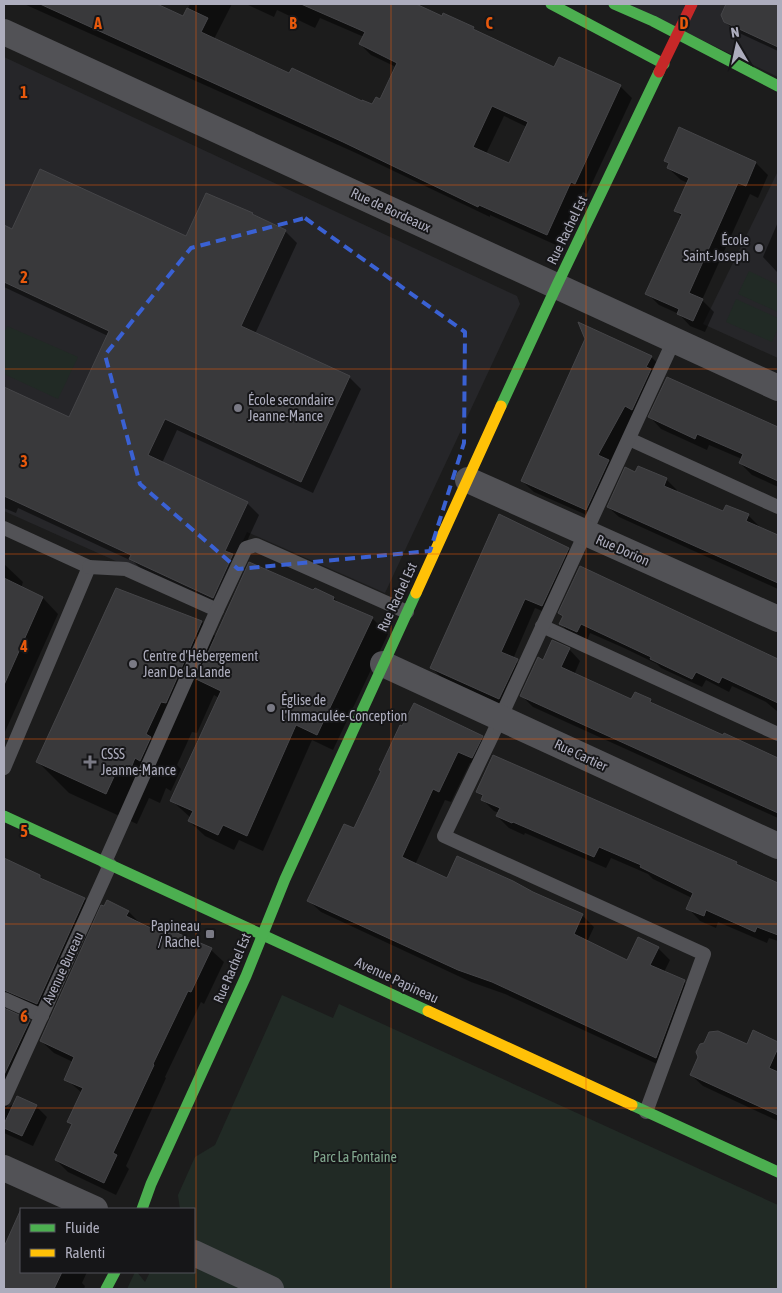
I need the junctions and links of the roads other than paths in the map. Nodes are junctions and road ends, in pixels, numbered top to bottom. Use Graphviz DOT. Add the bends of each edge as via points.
graph roads {
  1 [pos="551,4"];
  2 [pos="614,4"];
  3 [pos="692,4"];
  4 [pos="4,32"];
  5 [pos="678,34"];
  6 [pos="664,64"];
  7 [pos="778,86"];
  8 [pos="558,286"];
  9 [pos="674,340"];
  10 [pos="778,388"];
  11 [pos="629,439"];
  12 [pos="468,480"];
  13 [pos="778,507"];
  14 [pos="4,528"];
  15 [pos="586,533"];
  16 [pos="89,567"];
  17 [pos="217,610"];
  18 [pos="407,612"];
  19 [pos="778,619"];
  20 [pos="542,626"];
  21 [pos="383,664"];
  22 [pos="500,718"];
  23 [pos="778,734"];
  24 [pos="4,768"];
  25 [pos="4,816"];
  26 [pos="778,846"];
  27 [pos="108,863"];
  28 [pos="263,935"];
  29 [pos="4,999"];
  30 [pos="42,1016"];
  31 [pos="4,1099"];
  32 [pos="646,1112"];
  33 [pos="4,1168"];
  34 [pos="778,1172"];
  35 [pos="92,1208"];
  36 [pos="142,1208"];
  37 [pos="195,1253"];
  38 [pos="114,1273"];
  39 [pos="106,1289"];
  40 [pos="271,1289"];
  1 -- 6 [label="main road"];
  2 -- 5 [label="main road"];
  3 -- 5 [label="main road, Rue Rachel Est"];
  4 -- 8 [label="street, Rue de Bordeaux"];
  5 -- 6 [label="main road, Rue Rachel Est"];
  5 -- 7 [label="main road"];
  6 -- 8 [label="main road, Rue Rachel Est"];
  8 -- 9 [label="street, Rue de Bordeaux"];
  8 -- 12 [label="main road, Rue Rachel Est"];
  9 -- 10 [label="street, Rue de Bordeaux"];
  9 -- 11 [label="lane"];
  11 -- 13 [label="lane"];
  11 -- 15 [label="lane"];
  12 -- 15 [label="street, Rue Dorion"];
  12 -- 18 [label="main road, Rue Rachel Est"];
  14 -- 16 [label="lane"];
  15 -- 19 [label="street, Rue Dorion"];
  15 -- 20 [label="lane"];
  16 -- 17 [label="lane" via="126,569"];
  16 -- 24 [label="lane"];
  17 -- 18 [label="lane, Avenue Bureau" via="246,548 256,545"];
  17 -- 27 [label="lane, Avenue Bureau"];
  18 -- 21 [label="main road, Rue Rachel Est"];
  20 -- 22 [label="lane"];
  20 -- 23 [label="lane"];
  21 -- 22 [label="street, Rue Cartier"];
  21 -- 28 [label="main road, Rue Rachel Est"];
  22 -- 26 [label="street, Rue Cartier"];
  22 -- 32 [label="lane" via="444,836 704,954"];
  25 -- 27 [label="main road, Avenue Papineau"];
  27 -- 28 [label="main road, Avenue Papineau"];
  27 -- 30 [label="lane, Avenue Bureau"];
  28 -- 32 [label="main road, Avenue Papineau"];
  28 -- 36 [label="main road, Rue Rachel Est"];
  29 -- 30 [label="lane"];
  30 -- 31 [label="lane, Avenue Bureau"];
  32 -- 34 [label="main road, Avenue Papineau"];
  33 -- 35 [label="street"];
  37 -- 40 [label="street"];
  38 -- 39 [label="main road"];
}
